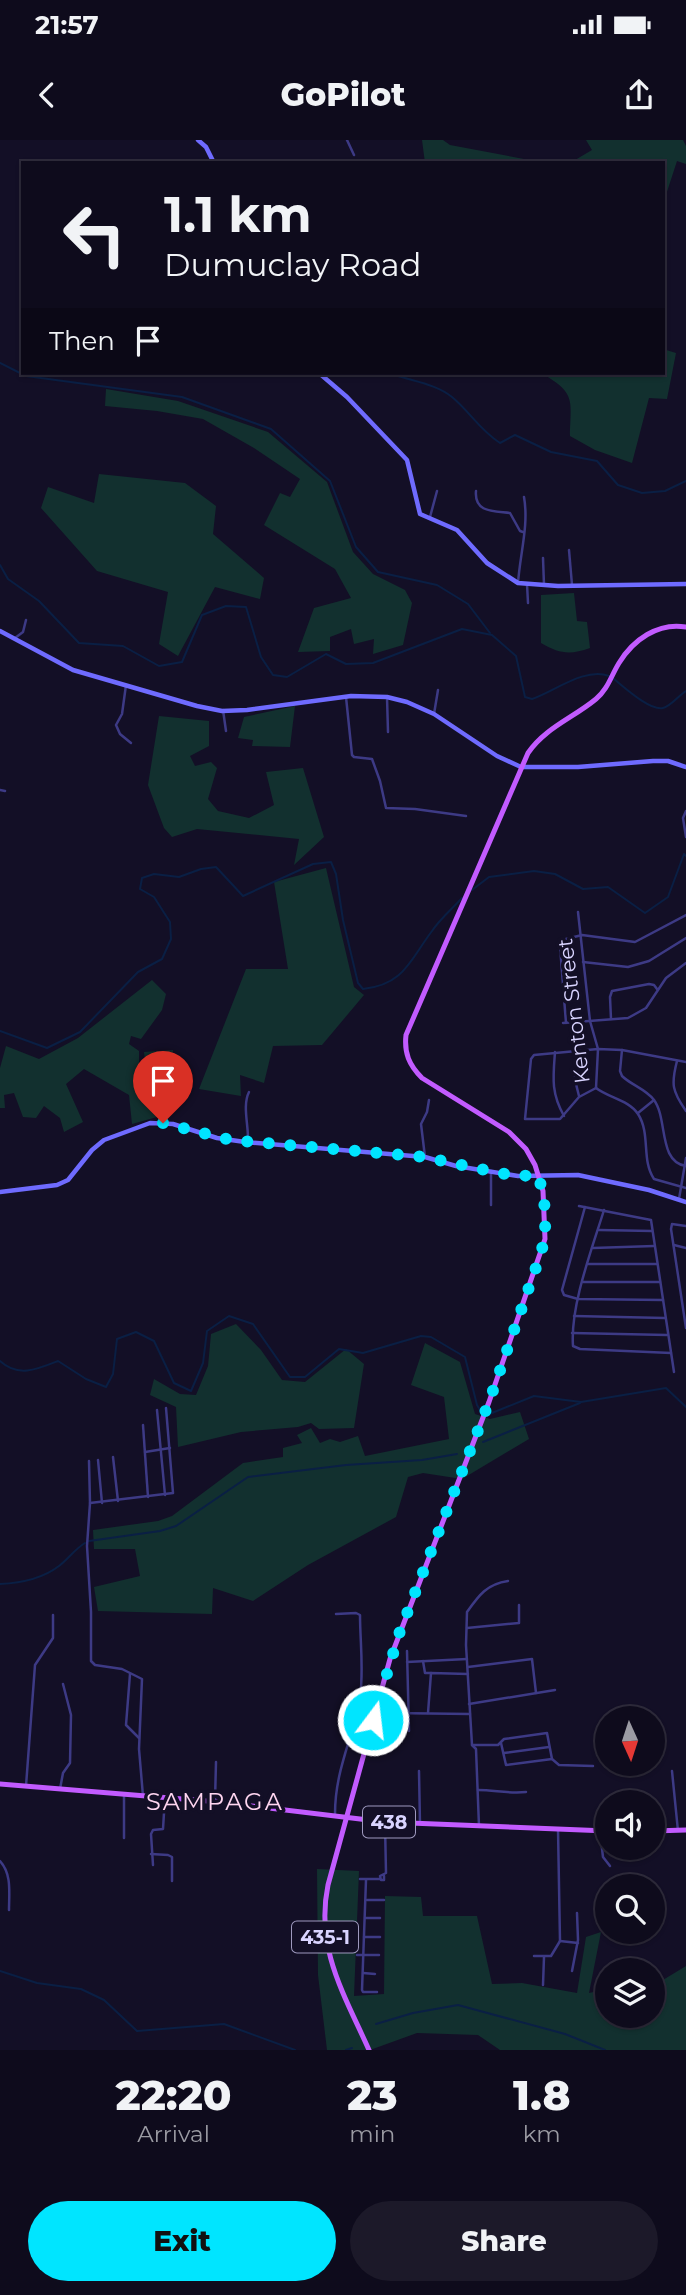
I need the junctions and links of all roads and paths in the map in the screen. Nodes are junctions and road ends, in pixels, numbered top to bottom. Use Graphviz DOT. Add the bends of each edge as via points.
graph roads {
  1 [pos="198,140"];
  2 [pos="347,140"];
  3 [pos="354,155"];
  4 [pos="213,161"];
  5 [pos="321,375"];
  6 [pos="437,491"];
  7 [pos="476,491"];
  8 [pos="524,497"];
  9 [pos="430,517"];
  10 [pos="523,532"];
  11 [pos="569,550"];
  12 [pos="543,558"];
  13 [pos="518,583"];
  14 [pos="527,584"];
  15 [pos="686,584"];
  16 [pos="544,585"];
  17 [pos="572,585"];
  18 [pos="528,603"];
  19 [pos="26,620"];
  20 [pos="686,627"];
  21 [pos="0,631"];
  22 [pos="15,638"];
  23 [pos="127,685"];
  24 [pos="438,690"];
  25 [pos="346,697"];
  26 [pos="387,697"];
  27 [pos="223,710"];
  28 [pos="434,713"];
  29 [pos="226,731"];
  30 [pos="388,732"];
  31 [pos="131,743"];
  32 [pos="686,766"];
  33 [pos="522,767"];
  34 [pos="0,790"];
  35 [pos="5,791"];
  36 [pos="686,811"];
  37 [pos="466,816"];
  38 [pos="686,837"];
  39 [pos="578,912"];
  40 [pos="686,915"];
  41 [pos="582,935"];
  42 [pos="686,938"];
  43 [pos="583,962"];
  44 [pos="686,963"];
  45 [pos="657,989"];
  46 [pos="611,1019"];
  47 [pos="590,1021"];
  48 [pos="598,1049"];
  49 [pos="622,1050"];
  50 [pos="576,1051"];
  51 [pos="555,1052"];
  52 [pos="677,1060"];
  53 [pos="686,1062"];
  54 [pos="596,1088"];
  55 [pos="249,1092"];
  56 [pos="579,1097"];
  57 [pos="429,1100"];
  58 [pos="654,1100"];
  59 [pos="686,1111"];
  60 [pos="638,1113"];
  61 [pos="564,1116"];
  62 [pos="248,1143"];
  63 [pos="425,1157"];
  64 [pos="686,1158"];
  65 [pos="685,1166"];
  66 [pos="491,1171"];
  67 [pos="538,1175"];
  68 [pos="680,1187"];
  69 [pos="686,1188"];
  70 [pos="0,1192"];
  71 [pos="679,1199"];
  72 [pos="686,1202"];
  73 [pos="491,1205"];
  74 [pos="579,1206"];
  75 [pos="585,1207"];
  76 [pos="604,1210"];
  77 [pos="686,1226"];
  78 [pos="598,1230"];
  79 [pos="652,1231"];
  80 [pos="674,1245"];
  81 [pos="654,1246"];
  82 [pos="593,1248"];
  83 [pos="686,1248"];
  84 [pos="588,1264"];
  85 [pos="657,1264"];
  86 [pos="583,1282"];
  87 [pos="660,1282"];
  88 [pos="578,1298"];
  89 [pos="663,1300"];
  90 [pos="574,1316"];
  91 [pos="665,1318"];
  92 [pos="686,1325"];
  93 [pos="572,1333"];
  94 [pos="668,1335"];
  95 [pos="671,1353"];
  96 [pos="674,1372"];
  97 [pos="166,1408"];
  98 [pos="157,1410"];
  99 [pos="143,1425"];
  100 [pos="170,1448"];
  101 [pos="161,1450"];
  102 [pos="145,1452"];
  103 [pos="113,1457"];
  104 [pos="98,1460"];
  105 [pos="89,1461"];
  106 [pos="165,1495"];
  107 [pos="148,1497"];
  108 [pos="118,1501"];
  109 [pos="90,1503"];
  110 [pos="102,1503"];
  111 [pos="508,1581"];
  112 [pos="519,1605"];
  113 [pos="336,1614"];
  114 [pos="52,1615"];
  115 [pos="467,1628"];
  116 [pos="407,1651"];
  117 [pos="467,1658"];
  118 [pos="424,1661"];
  119 [pos="407,1662"];
  120 [pos="468,1667"];
  121 [pos="131,1672"];
  122 [pos="430,1673"];
  123 [pos="467,1674"];
  124 [pos="63,1684"];
  125 [pos="555,1690"];
  126 [pos="536,1693"];
  127 [pos="380,1696"];
  128 [pos="469,1704"];
  129 [pos="390,1713"];
  130 [pos="407,1713"];
  131 [pos="428,1714"];
  132 [pos="470,1714"];
  133 [pos="409,1731"];
  134 [pos="139,1738"];
  135 [pos="501,1743"];
  136 [pos="472,1745"];
  137 [pos="389,1746"];
  138 [pos="551,1746"];
  139 [pos="504,1753"];
  140 [pos="552,1759"];
  141 [pos="216,1762"];
  142 [pos="593,1766"];
  143 [pos="672,1770"];
  144 [pos="419,1771"];
  145 [pos="0,1784"];
  146 [pos="26,1786"];
  147 [pos="60,1789"];
  148 [pos="478,1790"];
  149 [pos="526,1792"];
  150 [pos="124,1794"];
  151 [pos="143,1796"];
  152 [pos="165,1797"];
  153 [pos="215,1801"];
  154 [pos="334,1816"];
  155 [pos="347,1818"];
  156 [pos="385,1822"];
  157 [pos="420,1824"];
  158 [pos="479,1826"];
  159 [pos="558,1829"];
  160 [pos="678,1830"];
  161 [pos="686,1830"];
  162 [pos="595,1831"];
  163 [pos="665,1831"];
  164 [pos="124,1838"];
  165 [pos="151,1854"];
  166 [pos="0,1860"];
  167 [pos="605,1860"];
  168 [pos="153,1865"];
  169 [pos="610,1866"];
  170 [pos="360,1879"];
  171 [pos="366,1880"];
  172 [pos="172,1881"];
  173 [pos="366,1900"];
  174 [pos="384,1900"];
  175 [pos="9,1910"];
  176 [pos="577,1913"];
  177 [pos="365,1918"];
  178 [pos="380,1918"];
  179 [pos="364,1937"];
  180 [pos="380,1937"];
  181 [pos="560,1941"];
  182 [pos="578,1942"];
  183 [pos="357,1955"];
  184 [pos="364,1955"];
  185 [pos="379,1955"];
  186 [pos="534,1956"];
  187 [pos="544,1957"];
  188 [pos="572,1971"];
  189 [pos="363,1973"];
  190 [pos="375,1974"];
  191 [pos="543,1985"];
  192 [pos="377,1992"];
  193 [pos="369,2050"];
  1 -- 4 [label="street"];
  2 -- 3 [label="street"];
  5 -- 9 [label="street" via="407,460 420,514"];
  6 -- 9 [label="street"];
  7 -- 10 [label="street" via="480,505 491,512 510,513"];
  8 -- 10 [label="street" via="527,519"];
  9 -- 13 [label="street" via="457,530 486,563"];
  10 -- 13 [label="street"];
  11 -- 17 [label="street"];
  12 -- 16 [label="street"];
  13 -- 14 [label="street"];
  14 -- 16 [label="street"];
  14 -- 18 [label="street"];
  15 -- 17 [label="street"];
  16 -- 17 [label="street"];
  19 -- 22 [label="street" via="23,632"];
  20 -- 33 [label="main road" via="660,627 634,643 604,691 538,740"];
  21 -- 22 [label="street"];
  22 -- 23 [label="street" via="73,670"];
  23 -- 27 [label="street"];
  23 -- 31 [label="street" via="116,725"];
  24 -- 28 [label="street"];
  25 -- 26 [label="street"];
  25 -- 27 [label="street"];
  25 -- 37 [label="street" via="352,755 372,760 386,808"];
  26 -- 28 [label="street"];
  26 -- 30 [label="street"];
  27 -- 29 [label="street"];
  28 -- 33 [label="street" via="497,756"];
  32 -- 33 [label="street" via="653,761"];
  33 -- 67 [label="main road" via="407,1028 405,1042 409,1061 422,1078 509,1132 526,1149"];
  34 -- 35 [label="street"];
  36 -- 38 [label="street"];
  39 -- 41 [label="street, Kenton Street"];
  40 -- 41 [label="street" via="635,942"];
  41 -- 43 [label="street, Kenton Street"];
  41 -- 47 [label="street" via="568,937 560,946 565,1023"];
  42 -- 43 [label="street" via="649,961 628,967"];
  43 -- 47 [label="street, Kenton Street"];
  44 -- 45 [label="street"];
  45 -- 46 [label="street" via="646,1008 628,1018"];
  45 -- 46 [label="street" via="649,984 612,991"];
  46 -- 47 [label="street"];
  47 -- 48 [label="street, Kenton Street"];
  48 -- 49 [label="street"];
  48 -- 50 [label="street"];
  48 -- 54 [label="street, Kenton Street"];
  49 -- 52 [label="street"];
  49 -- 58 [label="street" via="622,1076"];
  50 -- 51 [label="street"];
  50 -- 56 [label="street"];
  51 -- 61 [label="street" via="552,1083"];
  51 -- 61 [label="street" via="532,1056 525,1119 554,1121"];
  52 -- 53 [label="street"];
  52 -- 59 [label="street" via="673,1087"];
  54 -- 56 [label="street"];
  54 -- 60 [label="street, Kenton Street"];
  55 -- 62 [label="street" via="245,1101"];
  56 -- 61 [label="street"];
  57 -- 63 [label="street" via="421,1124"];
  58 -- 60 [label="street"];
  58 -- 65 [label="street" via="670,1158"];
  60 -- 68 [label="street" via="650,1173 654,1179"];
  62 -- 63 [label="street"];
  62 -- 70 [label="street" via="173,1124 150,1123 104,1140 68,1180"];
  63 -- 66 [label="street"];
  64 -- 65 [label="street"];
  65 -- 68 [label="street"];
  66 -- 67 [label="street"];
  66 -- 73 [label="street"];
  67 -- 71 [label="street" via="578,1175"];
  67 -- 127 [label="main road" via="545,1239"];
  68 -- 69 [label="street"];
  68 -- 71 [label="street"];
  71 -- 72 [label="street"];
  74 -- 75 [label="street"];
  75 -- 76 [label="street"];
  75 -- 88 [label="street" via="562,1290 565,1296"];
  76 -- 78 [label="street"];
  76 -- 79 [label="street" via="651,1220"];
  77 -- 80 [label="street" via="671,1224"];
  78 -- 79 [label="street"];
  78 -- 82 [label="street"];
  79 -- 81 [label="street"];
  80 -- 83 [label="street"];
  80 -- 92 [label="street"];
  81 -- 82 [label="street"];
  81 -- 85 [label="street"];
  82 -- 84 [label="street"];
  84 -- 85 [label="street"];
  84 -- 86 [label="street"];
  85 -- 87 [label="street"];
  86 -- 87 [label="street"];
  86 -- 88 [label="street"];
  87 -- 89 [label="street"];
  88 -- 89 [label="street"];
  88 -- 90 [label="street"];
  89 -- 91 [label="street"];
  90 -- 91 [label="street"];
  90 -- 93 [label="street"];
  91 -- 94 [label="street"];
  93 -- 94 [label="street"];
  93 -- 95 [label="street" via="576,1349"];
  94 -- 95 [label="street"];
  95 -- 96 [label="street"];
  97 -- 100 [label="street"];
  98 -- 101 [label="street"];
  99 -- 102 [label="street"];
  100 -- 101 [label="street"];
  100 -- 106 [label="street" via="174,1492"];
  101 -- 102 [label="street"];
  101 -- 106 [label="street"];
  102 -- 107 [label="street"];
  103 -- 108 [label="street"];
  104 -- 110 [label="street"];
  105 -- 109 [label="street"];
  106 -- 107 [label="street"];
  107 -- 108 [label="street"];
  108 -- 110 [label="street"];
  109 -- 110 [label="street"];
  109 -- 121 [label="street" via="91,1661"];
  111 -- 115 [label="street" via="480,1594 467,1612"];
  112 -- 115 [label="street" via="519,1623"];
  113 -- 154 [label="street" via="360,1615 361,1688 335,1789"];
  114 -- 146 [label="street" via="53,1638 35,1665"];
  115 -- 117 [label="street"];
  116 -- 119 [label="street"];
  117 -- 118 [label="street"];
  117 -- 120 [label="street"];
  118 -- 119 [label="street"];
  118 -- 122 [label="street" via="425,1673"];
  119 -- 130 [label="street"];
  120 -- 123 [label="street"];
  120 -- 126 [label="street" via="532,1659"];
  121 -- 134 [label="street" via="126,1725"];
  121 -- 134 [label="street" via="142,1679"];
  122 -- 123 [label="street"];
  122 -- 131 [label="street"];
  123 -- 128 [label="street"];
  124 -- 147 [label="street" via="71,1715 70,1763"];
  125 -- 126 [label="street"];
  126 -- 128 [label="street"];
  127 -- 129 [label="street" via="388,1699"];
  127 -- 155 [label="main road"];
  128 -- 132 [label="street"];
  129 -- 130 [label="street"];
  129 -- 137 [label="street"];
  130 -- 131 [label="street"];
  130 -- 133 [label="street"];
  131 -- 132 [label="street"];
  132 -- 136 [label="street"];
  134 -- 151 [label="street"];
  135 -- 136 [label="street"];
  135 -- 138 [label="street" via="507,1738 547,1733"];
  135 -- 139 [label="street"];
  136 -- 148 [label="street"];
  138 -- 139 [label="street"];
  138 -- 140 [label="street"];
  139 -- 140 [label="street" via="508,1766"];
  140 -- 142 [label="street" via="561,1765"];
  141 -- 153 [label="street"];
  143 -- 160 [label="street"];
  144 -- 157 [label="street"];
  145 -- 146 [label="main road, 438"];
  146 -- 147 [label="main road, 438"];
  147 -- 150 [label="main road, 438"];
  148 -- 149 [label="street"];
  148 -- 158 [label="street"];
  150 -- 151 [label="main road, 438"];
  150 -- 164 [label="street"];
  151 -- 152 [label="main road, 438"];
  152 -- 153 [label="main road, 438"];
  152 -- 165 [label="street" via="163,1829 151,1831"];
  153 -- 154 [label="main road, 438"];
  154 -- 155 [label="main road, 438"];
  155 -- 156 [label="main road, 438"];
  155 -- 193 [label="main road, 435-1" via="326,1897 324,1931 331,1965"];
  156 -- 157 [label="main road, 438"];
  156 -- 171 [label="street" via="386,1873 380,1879"];
  157 -- 158 [label="main road, 438"];
  158 -- 159 [label="main road, 438"];
  159 -- 162 [label="main road, 438"];
  159 -- 181 [label="street"];
  160 -- 161 [label="main road"];
  160 -- 163 [label="main road"];
  165 -- 168 [label="street"];
  165 -- 172 [label="street" via="172,1857"];
  166 -- 175 [label="street" via="9,1882"];
  167 -- 169 [label="street"];
  170 -- 171 [label="street"];
  171 -- 173 [label="street"];
  173 -- 174 [label="street"];
  173 -- 177 [label="street"];
  176 -- 182 [label="street"];
  177 -- 178 [label="street"];
  177 -- 179 [label="street"];
  179 -- 180 [label="street"];
  179 -- 184 [label="street"];
  181 -- 182 [label="street"];
  181 -- 187 [label="street" via="551,1956"];
  182 -- 188 [label="street"];
  183 -- 184 [label="street"];
  184 -- 185 [label="street"];
  184 -- 189 [label="street"];
  186 -- 187 [label="street"];
  187 -- 191 [label="street"];
  189 -- 190 [label="street"];
  189 -- 192 [label="street" via="362,1992"];
}
